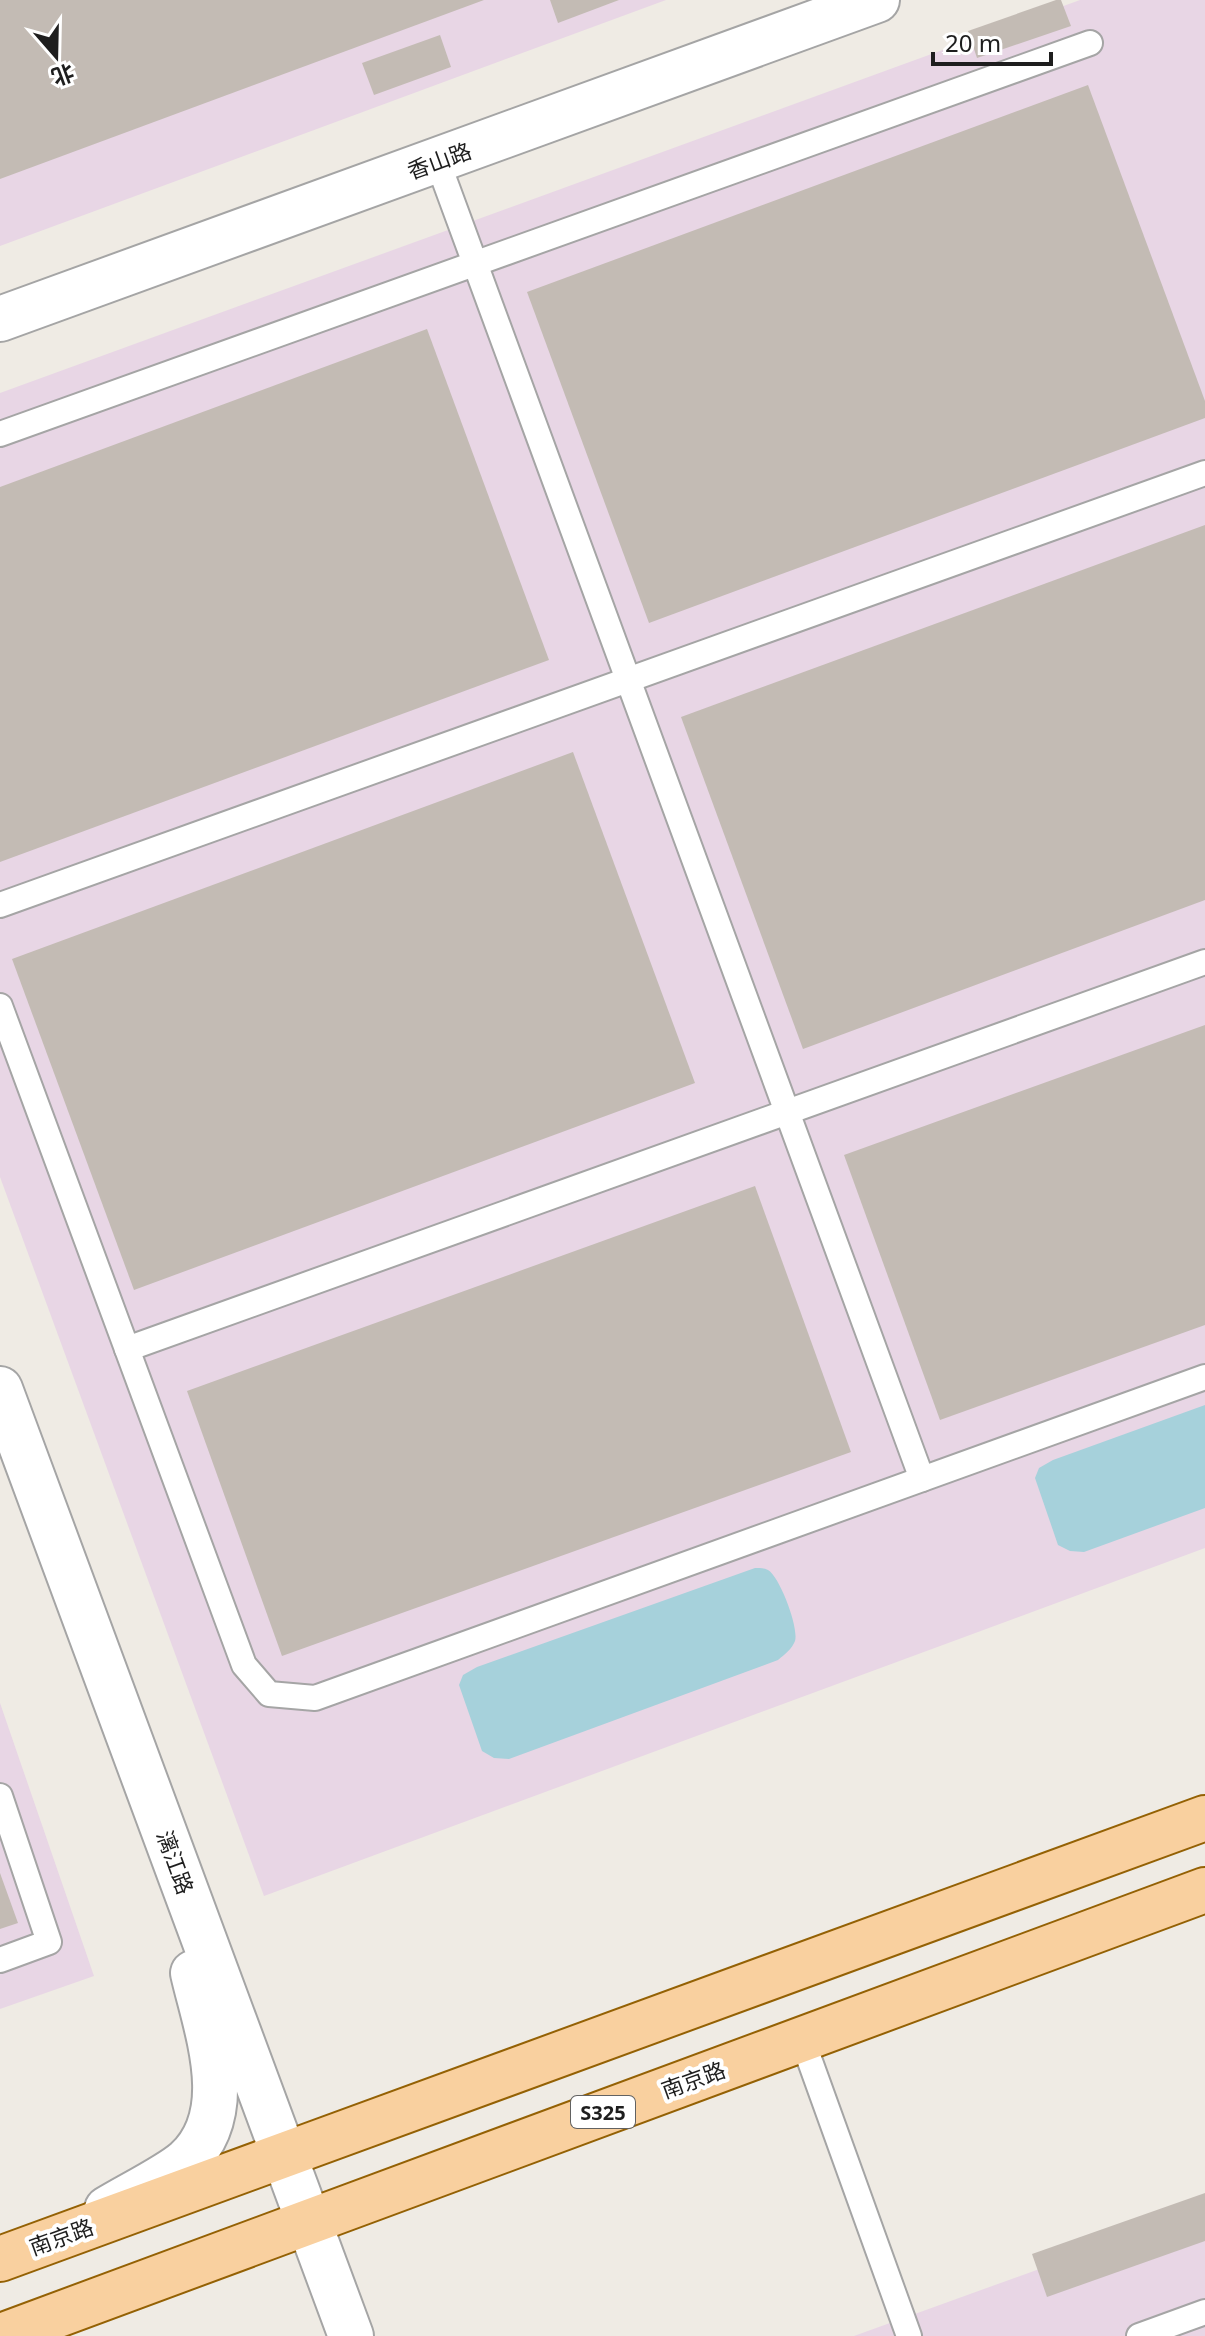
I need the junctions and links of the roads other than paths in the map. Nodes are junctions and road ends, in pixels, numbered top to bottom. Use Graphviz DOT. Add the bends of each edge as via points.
graph roads {
  1 [pos="877,0"];
  2 [pos="1090,43"];
  3 [pos="437,160"];
  4 [pos="475,264"];
  5 [pos="0,319"];
  6 [pos="0,434"];
  7 [pos="1205,473"];
  8 [pos="628,680"];
  9 [pos="0,905"];
  10 [pos="1205,962"];
  11 [pos="0,1006"];
  12 [pos="787,1112"];
  13 [pos="127,1349"];
  14 [pos="1205,1377"];
  15 [pos="0,1389"];
  16 [pos="922,1479"];
  17 [pos="149,1788"];
  18 [pos="0,1796"];
  19 [pos="1205,1818"];
  20 [pos="1205,1890"];
  21 [pos="0,1960"];
  22 [pos="802,2039"];
  23 [pos="285,2153"];
  24 [pos="310,2221"];
  25 [pos="62,2236"];
  26 [pos="0,2259"];
  27 [pos="1205,2312"];
  28 [pos="1,2336"];
  29 [pos="351,2336"];
  30 [pos="909,2336"];
  31 [pos="1139,2336"];
  1 -- 3 [label="street, 香山路"];
  2 -- 4 [label="lane"];
  3 -- 4 [label="lane"];
  3 -- 5 [label="street, 香山路"];
  4 -- 6 [label="lane"];
  4 -- 8 [label="lane"];
  7 -- 8 [label="lane"];
  8 -- 9 [label="lane"];
  8 -- 12 [label="lane"];
  10 -- 12 [label="lane"];
  11 -- 13 [label="lane"];
  12 -- 13 [label="lane"];
  12 -- 16 [label="lane"];
  13 -- 16 [label="lane" via="244,1665 269,1694 315,1698"];
  14 -- 16 [label="lane"];
  15 -- 17 [label="street, 漓江路"];
  17 -- 23 [label="street, 漓江路"];
  17 -- 25 [label="street" via="217,2096 207,2133 187,2161"];
  18 -- 21 [label="lane" via="49,1942"];
  19 -- 23 [label="main road, 南京路"];
  20 -- 22 [label="main road, 南京路 / S325"];
  22 -- 24 [label="main road, 南京路 / S325"];
  22 -- 30 [label="lane"];
  23 -- 24 [label="street, 漓江路"];
  23 -- 25 [label="main road, 南京路"];
  24 -- 28 [label="main road, 南京路 / S325"];
  24 -- 29 [label="street, 漓江路"];
  25 -- 26 [label="main road, 南京路"];
  27 -- 31 [label="lane"];
}
